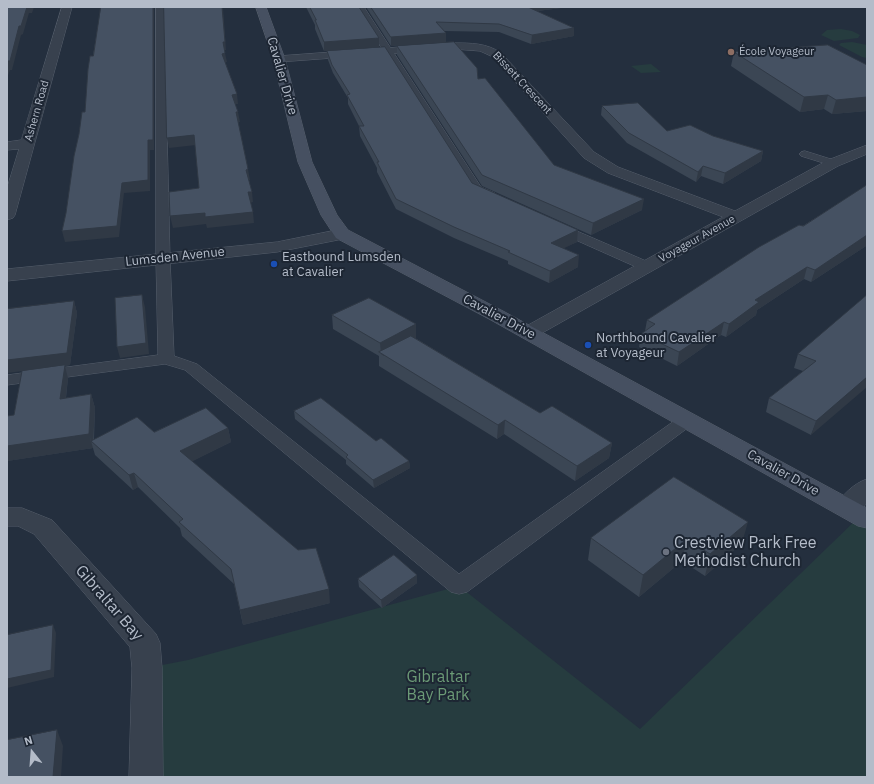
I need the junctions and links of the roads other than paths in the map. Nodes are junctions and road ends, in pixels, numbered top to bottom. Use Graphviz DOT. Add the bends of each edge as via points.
graph roads {
  1 [pos="67,7"];
  2 [pos="160,7"];
  3 [pos="261,7"];
  4 [pos="360,7"];
  5 [pos="388,51"];
  6 [pos="279,59"];
  7 [pos="27,144"];
  8 [pos="7,146"];
  9 [pos="867,149"];
  10 [pos="805,154"];
  11 [pos="833,163"];
  12 [pos="498,199"];
  13 [pos="7,215"];
  14 [pos="737,217"];
  15 [pos="547,222"];
  16 [pos="342,234"];
  17 [pos="163,259"];
  18 [pos="648,267"];
  19 [pos="7,275"];
  20 [pos="528,333"];
  21 [pos="166,359"];
  22 [pos="7,380"];
  23 [pos="687,420"];
  24 [pos="867,488"];
  25 [pos="857,513"];
  26 [pos="7,517"];
  27 [pos="146,777"];
  1 -- 7 [label="street, Ashern Road"];
  2 -- 17 [label="lane"];
  3 -- 6 [label="street, Cavalier Drive"];
  4 -- 5 [label="lane"];
  5 -- 6 [label="street, Bissett Crescent"];
  5 -- 12 [label="lane" via="477,190"];
  5 -- 14 [label="street, Bissett Crescent" via="454,46 489,49 598,162"];
  6 -- 16 [label="street, Cavalier Drive" via="305,162 326,208"];
  7 -- 8 [label="street"];
  7 -- 13 [label="street, Ashern Road"];
  9 -- 11 [label="street, Voyageur Avenue"];
  10 -- 11 [label="lane"];
  11 -- 14 [label="street, Voyageur Avenue"];
  14 -- 18 [label="street, Voyageur Avenue"];
  15 -- 18 [label="lane"];
  16 -- 17 [label="street, Lumsden Avenue" via="277,246"];
  16 -- 20 [label="street, Cavalier Drive"];
  17 -- 19 [label="street, Lumsden Avenue"];
  17 -- 21 [label="lane"];
  18 -- 20 [label="street, Voyageur Avenue"];
  20 -- 23 [label="street, Cavalier Drive"];
  21 -- 22 [label="lane"];
  21 -- 23 [label="lane" via="191,367 459,586"];
  23 -- 25 [label="street, Cavalier Drive"];
  24 -- 25 [label="street"];
  26 -- 27 [label="street, Gibraltar Bay" via="22,517 43,527 145,643"];
}
